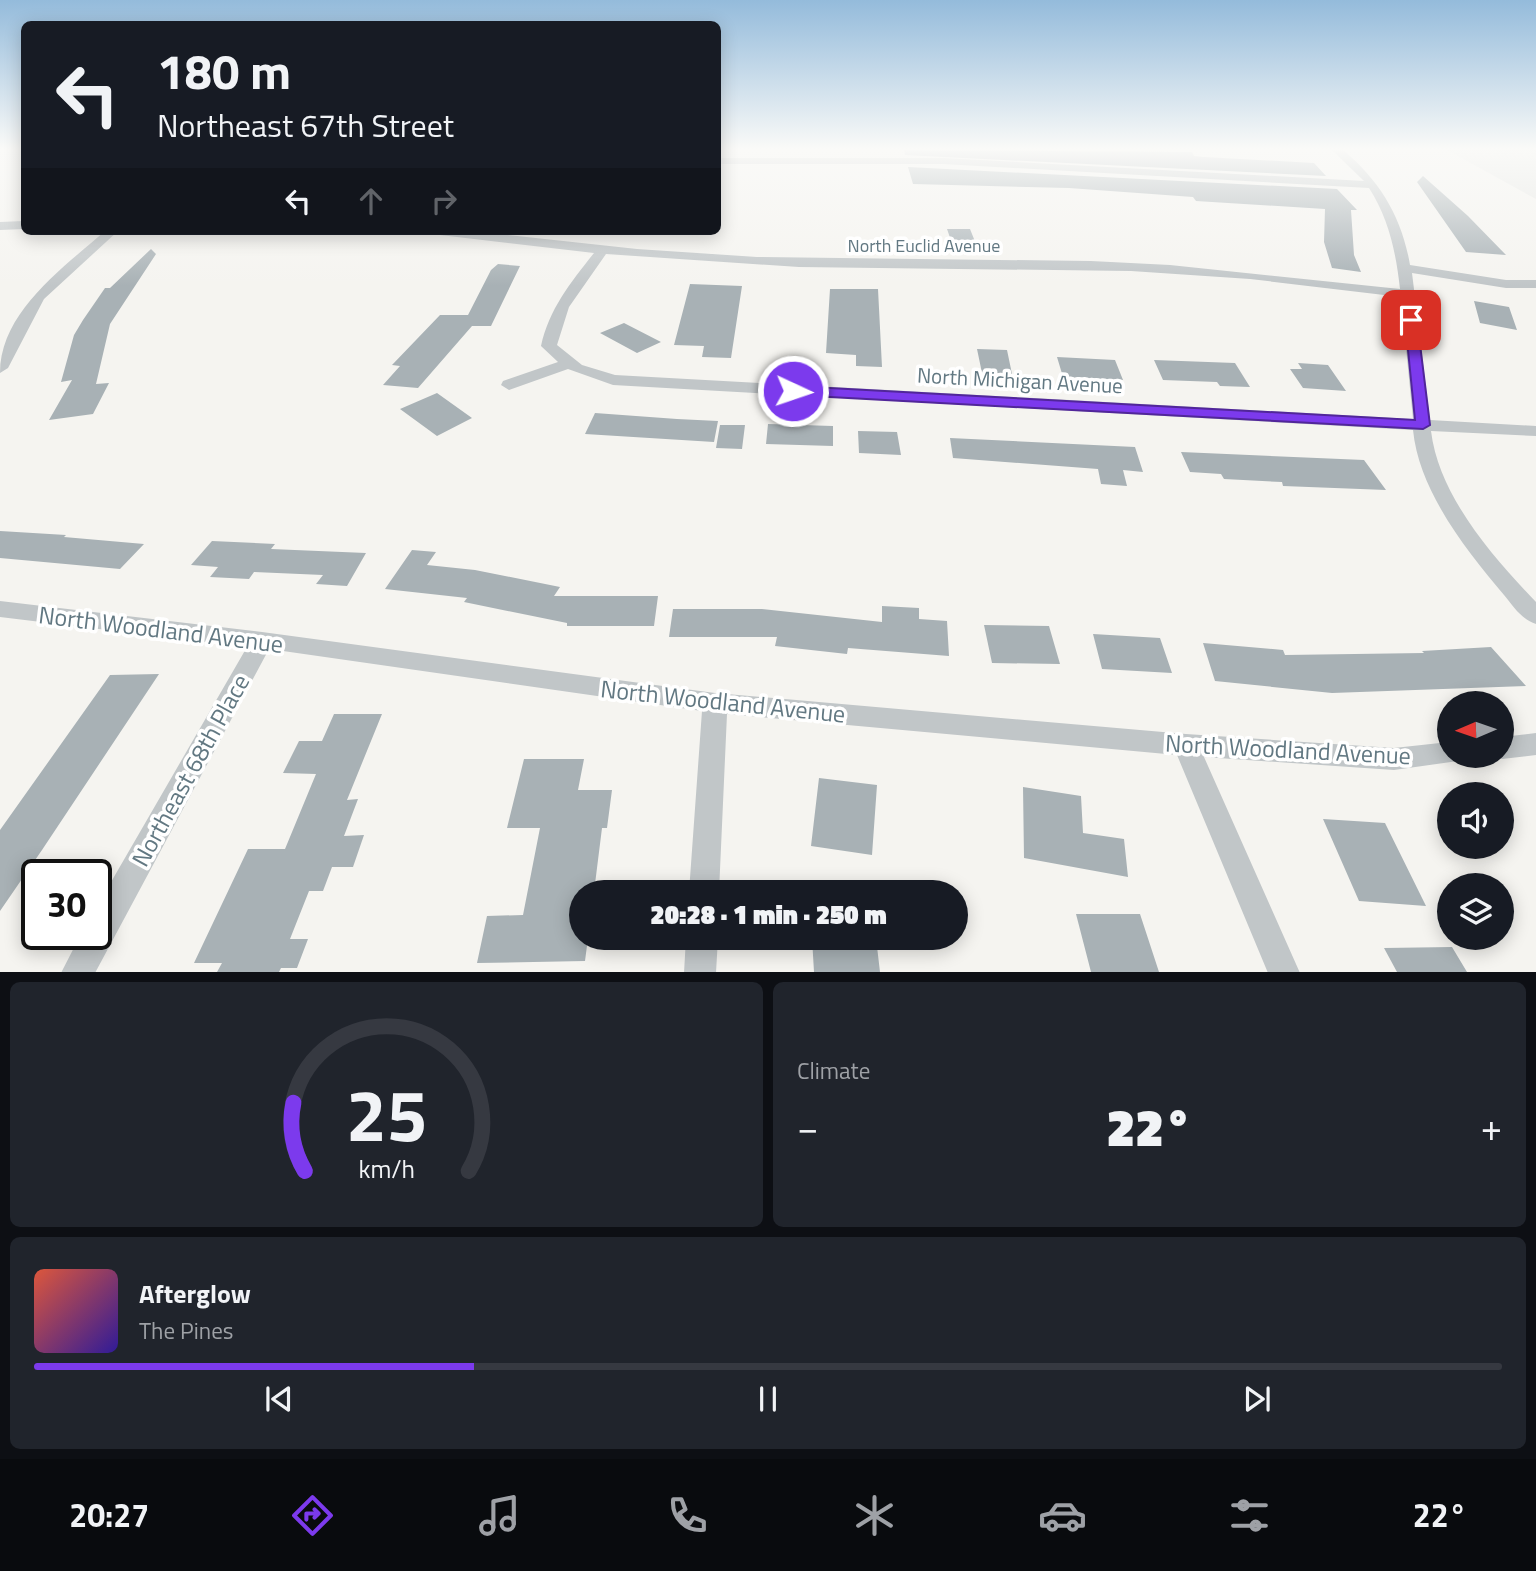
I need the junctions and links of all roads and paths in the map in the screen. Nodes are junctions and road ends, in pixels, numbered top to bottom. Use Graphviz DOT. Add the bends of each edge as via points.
graph roads {
  1 [pos="1380,195"];
  2 [pos="21,225"];
  3 [pos="0,226"];
  4 [pos="108,235"];
  5 [pos="473,235"];
  6 [pos="603,251"];
  7 [pos="1406,268"];
  8 [pos="1536,284"];
  9 [pos="1408,294"];
  10 [pos="2,358"];
  11 [pos="567,364"];
  12 [pos="509,385"];
  13 [pos="1423,425"];
  14 [pos="1536,430"];
  15 [pos="0,609"];
  16 [pos="1536,617"];
  17 [pos="262,640"];
  18 [pos="715,703"];
  19 [pos="1536,744"];
  20 [pos="1186,745"];
  21 [pos="1514,747"];
  22 [pos="1437,754"];
  23 [pos="705,880"];
  24 [pos="701,950"];
  25 [pos="77,972"];
  26 [pos="700,972"];
  27 [pos="1284,972"];
  1 -- 7 [label="street" via="1397,227"];
  2 -- 3 [label="street"];
  4 -- 10 [label="street" via="38,297"];
  5 -- 6 [label="street, North Euclid Avenue"];
  6 -- 9 [label="street, North Euclid Avenue" via="787,262 1166,268"];
  6 -- 11 [label="street" via="562,304 551,331 549,346"];
  7 -- 8 [label="street" via="1506,284"];
  7 -- 9 [label="street"];
  9 -- 13 [label="street"];
  11 -- 12 [label="street"];
  11 -- 13 [label="street, North Michigan Avenue" via="626,382"];
  13 -- 14 [label="street, North Michigan Avenue"];
  13 -- 16 [label="street" via="1426,452 1443,491 1477,545"];
  15 -- 17 [label="street, North Woodland Avenue"];
  17 -- 18 [label="street, North Woodland Avenue"];
  17 -- 25 [label="street, Northeast 68th Place"];
  18 -- 20 [label="street, North Woodland Avenue"];
  18 -- 23 [label="street"];
  19 -- 21 [label="street"];
  20 -- 22 [label="street, North Woodland Avenue" via="1394,759"];
  20 -- 27 [label="street"];
  24 -- 26 [label="street"];
}
